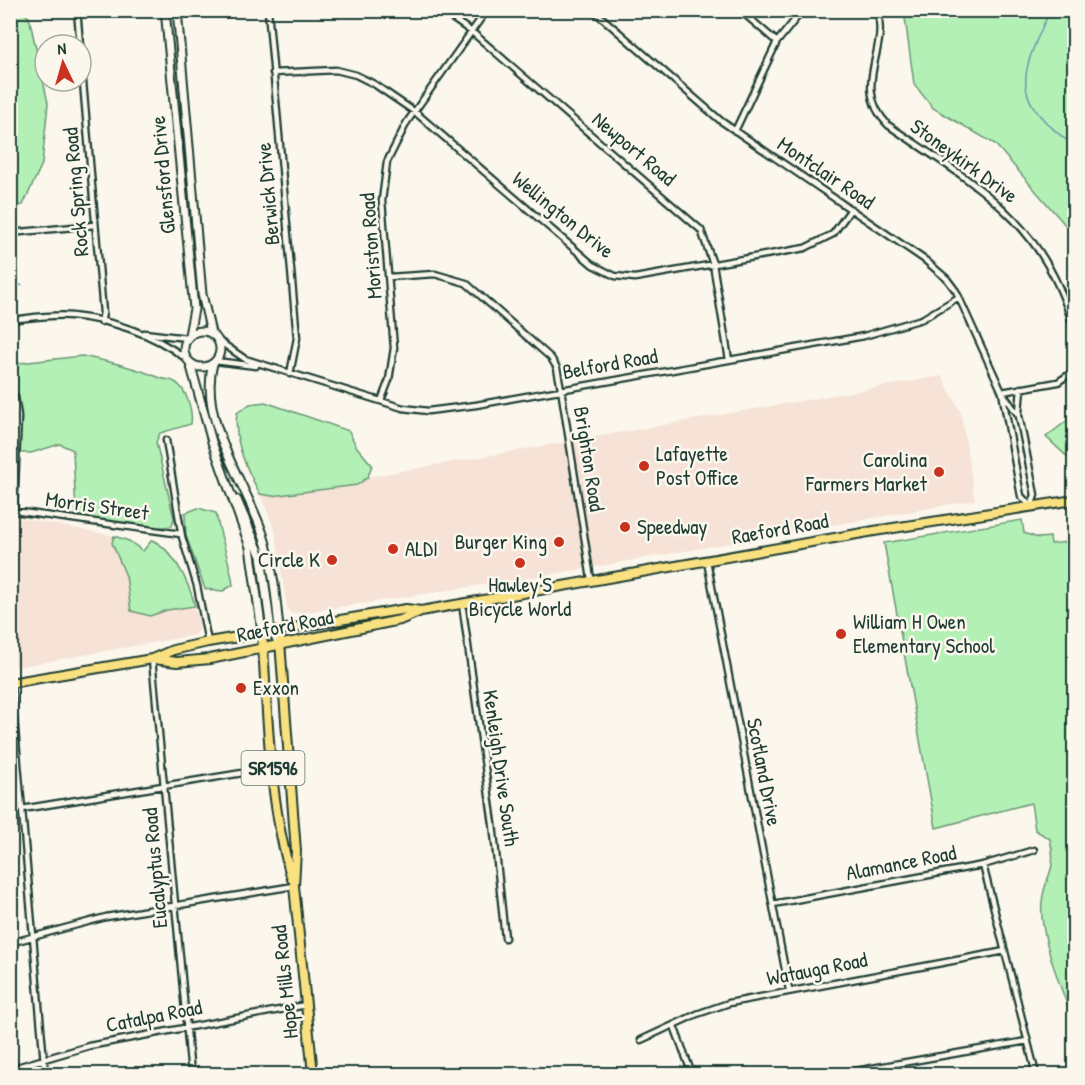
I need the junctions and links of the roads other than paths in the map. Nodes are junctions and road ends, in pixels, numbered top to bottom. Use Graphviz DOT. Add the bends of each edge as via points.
graph roads {
  1 [pos="77,10"];
  2 [pos="165,10"];
  3 [pos="177,10"];
  4 [pos="268,10"];
  5 [pos="440,10"];
  6 [pos="487,10"];
  7 [pos="593,10"];
  8 [pos="740,10"];
  9 [pos="803,10"];
  10 [pos="878,10"];
  11 [pos="472,32"];
  12 [pos="79,33"];
  13 [pos="777,42"];
  14 [pos="273,73"];
  15 [pos="84,93"];
  16 [pos="415,112"];
  17 [pos="735,131"];
  18 [pos="851,209"];
  19 [pos="95,225"];
  20 [pos="10,233"];
  21 [pos="713,264"];
  22 [pos="389,277"];
  23 [pos="959,297"];
  24 [pos="10,320"];
  25 [pos="101,322"];
  26 [pos="1074,330"];
  27 [pos="142,333"];
  28 [pos="211,333"];
  29 [pos="188,337"];
  30 [pos="219,341"];
  31 [pos="187,360"];
  32 [pos="729,360"];
  33 [pos="214,362"];
  34 [pos="264,366"];
  35 [pos="1074,371"];
  36 [pos="290,374"];
  37 [pos="1021,388"];
  38 [pos="561,389"];
  39 [pos="1002,392"];
  40 [pos="15,397"];
  41 [pos="381,401"];
  42 [pos="1019,416"];
  43 [pos="166,440"];
  44 [pos="228,482"];
  45 [pos="1074,500"];
  46 [pos="1031,507"];
  47 [pos="181,534"];
  48 [pos="706,561"];
  49 [pos="591,579"];
  50 [pos="462,603"];
  51 [pos="422,611"];
  52 [pos="275,630"];
  53 [pos="262,632"];
  54 [pos="208,642"];
  55 [pos="280,645"];
  56 [pos="263,649"];
  57 [pos="152,659"];
  58 [pos="11,683"];
  59 [pos="273,768"];
  60 [pos="165,785"];
  61 [pos="22,810"];
  62 [pos="1034,850"];
  63 [pos="983,865"];
  64 [pos="294,886"];
  65 [pos="773,904"];
  66 [pos="175,906"];
  67 [pos="33,937"];
  68 [pos="505,938"];
  69 [pos="10,943"];
  70 [pos="1005,951"];
  71 [pos="789,990"];
  72 [pos="306,1005"];
  73 [pos="186,1026"];
  74 [pos="674,1026"];
  75 [pos="641,1040"];
  76 [pos="1027,1041"];
  77 [pos="44,1059"];
  78 [pos="10,1069"];
  79 [pos="45,1074"];
  80 [pos="191,1074"];
  81 [pos="313,1074"];
  82 [pos="692,1074"];
  83 [pos="838,1074"];
  84 [pos="1036,1074"];
  1 -- 12 [label="street"];
  2 -- 29 [label="main road, Glensford Drive" via="194,309"];
  3 -- 28 [label="main road, Glensford Drive" via="202,294"];
  4 -- 14 [label="street, Berwick Drive"];
  5 -- 11 [label="street, Newport Road"];
  6 -- 11 [label="street, Moriston Road"];
  7 -- 17 [label="street, Montclair Road"];
  8 -- 13 [label="street"];
  9 -- 13 [label="street"];
  10 -- 26 [label="street, Stoneykirk Drive" via="880,33 870,82 878,112 888,125 998,202 1024,228 1056,279"];
  11 -- 16 [label="street, Moriston Road"];
  11 -- 21 [label="street, Newport Road" via="696,224 705,237"];
  13 -- 17 [label="street"];
  14 -- 16 [label="street, Wellington Drive" via="344,72 374,84"];
  14 -- 36 [label="street, Berwick Drive" via="297,338"];
  15 -- 19 [label="street, Rock Spring Road"];
  16 -- 21 [label="street, Wellington Drive" via="600,270 635,278"];
  16 -- 22 [label="street, Moriston Road" via="393,147 384,173 382,201"];
  17 -- 18 [label="street, Montclair Road"];
  18 -- 21 [label="street, Wellington Drive" via="833,234 812,246"];
  18 -- 23 [label="street, Montclair Road" via="925,260 947,279"];
  19 -- 20 [label="street"];
  19 -- 25 [label="street, Rock Spring Road"];
  21 -- 32 [label="street, Newport Road"];
  22 -- 38 [label="street, Brighton Road" via="435,274 473,287 551,358"];
  22 -- 41 [label="street, Moriston Road" via="393,348 389,380"];
  23 -- 32 [label="street, Belford Road" via="922,319 884,332"];
  23 -- 39 [label="street, Montclair Road"];
  24 -- 25 [label="street" via="64,315"];
  25 -- 27 [label="street"];
  27 -- 29 [label="street"];
  27 -- 31 [label="street" via="170,346"];
  28 -- 29 [label="main road" via="200,330"];
  28 -- 30 [label="main road"];
  29 -- 31 [label="main road" via="183,346"];
  30 -- 33 [label="main road" via="220,353"];
  30 -- 34 [label="street, Belford Road" via="235,354"];
  31 -- 33 [label="main road" via="201,367"];
  31 -- 44 [label="main road"];
  32 -- 38 [label="street, Belford Road"];
  33 -- 34 [label="street, Belford Road"];
  33 -- 52 [label="main road" via="210,393 225,445 265,541 273,573"];
  34 -- 36 [label="street, Belford Road"];
  35 -- 37 [label="street" via="1058,382"];
  36 -- 41 [label="street, Belford Road"];
  37 -- 39 [label="street"];
  37 -- 42 [label="street"];
  38 -- 41 [label="street, Belford Road" via="428,411"];
  38 -- 49 [label="street, Brighton Road"];
  39 -- 42 [label="street, Montclair Road"];
  39 -- 46 [label="street, Montclair Road" via="1022,496"];
  40 -- 47 [label="street, Morris Street" via="18,416 14,511"];
  42 -- 46 [label="street, Montclair Road" via="1035,495"];
  43 -- 47 [label="street"];
  44 -- 52 [label="main road" via="261,556"];
  44 -- 53 [label="main road" via="252,556"];
  45 -- 46 [label="main road, Raeford Road"];
  46 -- 48 [label="main road, Raeford Road"];
  47 -- 54 [label="street"];
  48 -- 49 [label="main road, Raeford Road"];
  48 -- 65 [label="street, Scotland Drive"];
  49 -- 50 [label="main road, Raeford Road"];
  50 -- 51 [label="main road, Raeford Road"];
  50 -- 68 [label="street, Kenleigh Drive South"];
  51 -- 52 [label="main road, Raeford Road" via="406,609"];
  51 -- 55 [label="main road, Raeford Road" via="400,620"];
  52 -- 53 [label="main road, Raeford Road"];
  52 -- 55 [label="main road, Hope Mills Road"];
  53 -- 54 [label="main road, Raeford Road"];
  53 -- 56 [label="main road, Hope Mills Road / SR1596"];
  54 -- 57 [label="main road, Raeford Road"];
  55 -- 56 [label="main road, Raeford Road"];
  55 -- 64 [label="main road, Hope Mills Road / SR1596" via="296,851"];
  56 -- 57 [label="main road, Raeford Road" via="177,662"];
  56 -- 59 [label="main road, Hope Mills Road / SR1596"];
  57 -- 58 [label="main road, Raeford Road"];
  57 -- 60 [label="street, Eucalyptus Road"];
  58 -- 61 [label="street"];
  59 -- 60 [label="street"];
  59 -- 64 [label="main road, Hope Mills Road / SR1596" via="284,852"];
  60 -- 61 [label="street"];
  60 -- 66 [label="street, Eucalyptus Road"];
  61 -- 67 [label="street"];
  62 -- 63 [label="street, Alamance Road"];
  63 -- 65 [label="street, Alamance Road"];
  63 -- 70 [label="street"];
  64 -- 66 [label="street"];
  64 -- 72 [label="main road, Hope Mills Road / SR1596"];
  65 -- 71 [label="street, Scotland Drive"];
  66 -- 67 [label="street" via="106,917"];
  66 -- 73 [label="street, Eucalyptus Road"];
  67 -- 69 [label="street"];
  67 -- 77 [label="street"];
  70 -- 71 [label="street, Watauga Road"];
  70 -- 76 [label="street"];
  71 -- 74 [label="street, Watauga Road" via="714,1008"];
  72 -- 73 [label="street, Catalpa Road"];
  72 -- 81 [label="main road, Hope Mills Road / SR1596"];
  73 -- 77 [label="street, Catalpa Road"];
  73 -- 80 [label="street, Eucalyptus Road"];
  74 -- 75 [label="street, Watauga Road"];
  74 -- 82 [label="street"];
  76 -- 83 [label="street"];
  76 -- 84 [label="street"];
  77 -- 78 [label="street, Catalpa Road"];
  77 -- 79 [label="street"];
}
